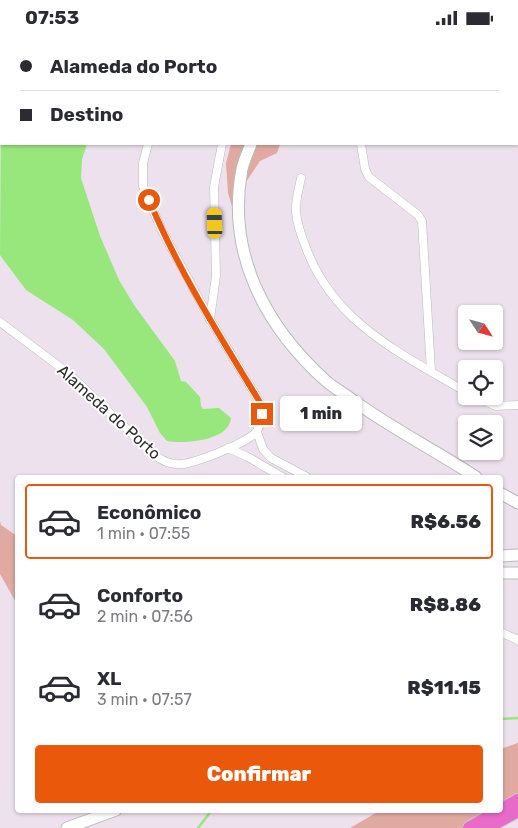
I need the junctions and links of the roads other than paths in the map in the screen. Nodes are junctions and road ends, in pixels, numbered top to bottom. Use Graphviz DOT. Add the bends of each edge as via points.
graph roads {
  1 [pos="148,145"];
  2 [pos="222,145"];
  3 [pos="251,145"];
  4 [pos="361,145"];
  5 [pos="301,178"];
  6 [pos="210,319"];
  7 [pos="0,322"];
  8 [pos="431,371"];
  9 [pos="458,387"];
  10 [pos="494,405"];
  11 [pos="518,405"];
  12 [pos="257,432"];
  13 [pos="228,448"];
  14 [pos="279,475"];
  15 [pos="302,475"];
  16 [pos="473,475"];
  17 [pos="503,495"];
  18 [pos="518,503"];
  19 [pos="518,555"];
  20 [pos="503,556"];
  21 [pos="503,573"];
  22 [pos="518,573"];
  23 [pos="503,633"];
  24 [pos="518,640"];
  25 [pos="518,801"];
  26 [pos="503,808"];
  27 [pos="518,811"];
  28 [pos="108,813"];
  29 [pos="495,813"];
  30 [pos="66,828"];
  31 [pos="469,828"];
  32 [pos="487,828"];
  1 -- 6 [label="street" via="143,163 143,186 161,229"];
  2 -- 6 [label="street" via="214,187 216,276"];
  3 -- 16 [label="street" via="242,167 238,200 243,254 252,283 269,316 326,381 372,414"];
  4 -- 8 [label="street" via="369,177 422,221"];
  5 -- 8 [label="street" via="295,211 312,264 324,285 344,310 371,334"];
  6 -- 12 [label="street" via="261,404"];
  7 -- 13 [label="street, Alameda do Porto" via="68,373 165,463 196,462"];
  8 -- 9 [label="street"];
  10 -- 11 [label="street"];
  12 -- 13 [label="street, Alameda do Porto"];
  12 -- 15 [label="street" via="271,458"];
  13 -- 14 [label="street"];
  17 -- 18 [label="street"];
  19 -- 20 [label="street"];
  21 -- 22 [label="street"];
  23 -- 24 [label="street"];
  25 -- 26 [label="main road"];
  27 -- 32 [label="main road"];
  28 -- 30 [label="street"];
  29 -- 31 [label="main road"];
}
